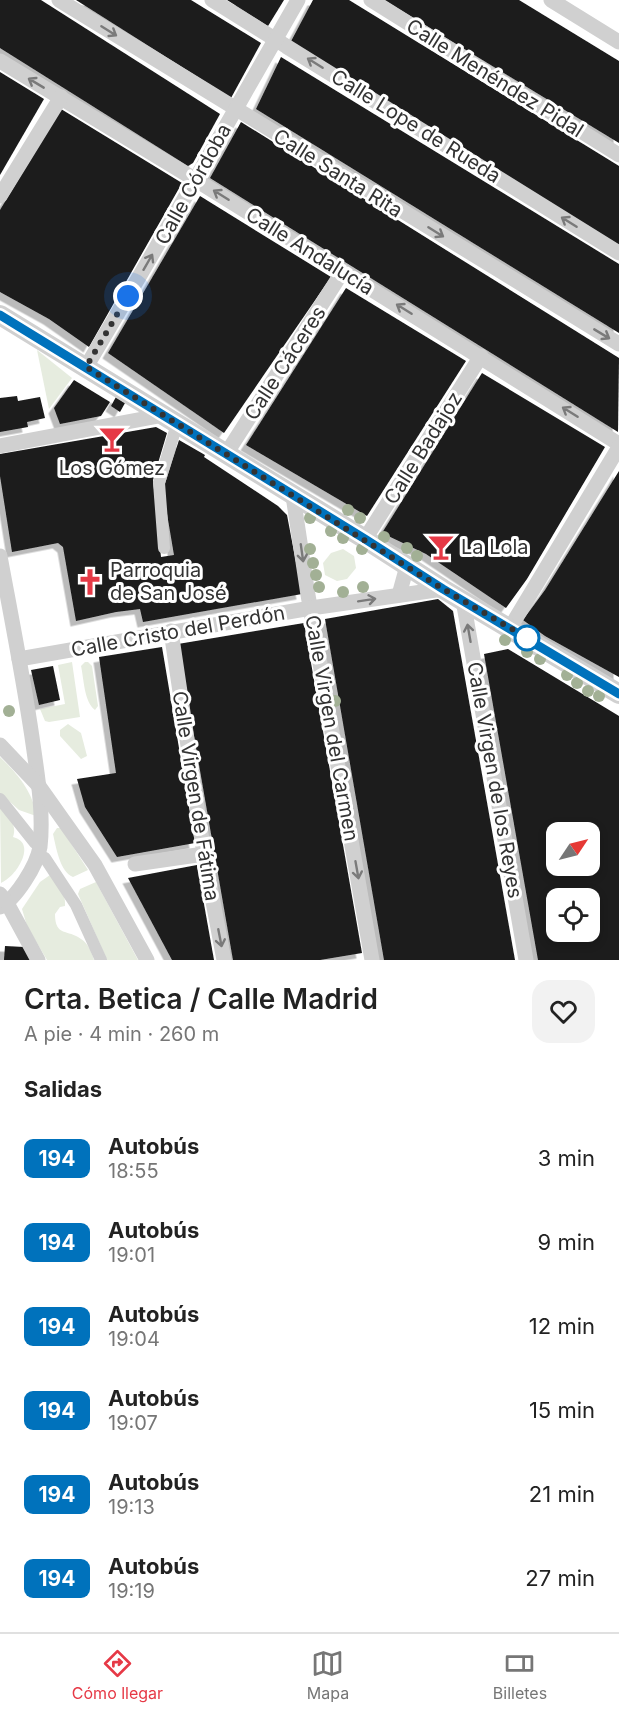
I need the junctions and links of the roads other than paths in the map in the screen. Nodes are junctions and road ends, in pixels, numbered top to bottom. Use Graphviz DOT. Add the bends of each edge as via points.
graph roads {
  1 [pos="59,0"];
  2 [pos="212,0"];
  3 [pos="298,0"];
  4 [pos="371,0"];
  5 [pos="551,0"];
  6 [pos="275,39"];
  7 [pos="619,42"];
  8 [pos="0,61"];
  9 [pos="61,97"];
  10 [pos="234,109"];
  11 [pos="619,155"];
  12 [pos="196,180"];
  13 [pos="0,196"];
  14 [pos="619,253"];
  15 [pos="343,271"];
  16 [pos="0,315"];
  17 [pos="619,344"];
  18 [pos="481,356"];
  19 [pos="86,367"];
  20 [pos="171,420"];
  21 [pos="0,446"];
  22 [pos="619,446"];
  23 [pos="226,454"];
  24 [pos="293,496"];
  25 [pos="365,539"];
  26 [pos="164,549"];
  27 [pos="0,556"];
  28 [pos="407,566"];
  29 [pos="443,589"];
  30 [pos="399,595"];
  31 [pos="463,600"];
  32 [pos="311,608"];
  33 [pos="510,628"];
  34 [pos="171,631"];
  35 [pos="19,659"];
  36 [pos="619,694"];
  37 [pos="31,731"];
  38 [pos="1,746"];
  39 [pos="39,786"];
  40 [pos="0,799"];
  41 [pos="61,817"];
  42 [pos="40,850"];
  43 [pos="204,854"];
  44 [pos="135,864"];
  45 [pos="2,901"];
  46 [pos="38,960"];
  47 [pos="101,960"];
  48 [pos="147,960"];
  49 [pos="224,960"];
  50 [pos="372,960"];
  51 [pos="526,960"];
  1 -- 10 [label="street, Calle Santa Rita, one-way"];
  2 -- 6 [label="street, Calle Lope de Rueda"];
  3 -- 6 [label="street, Calle Córdoba"];
  4 -- 11 [label="street, Calle Menéndez Pidal"];
  5 -- 7 [label="street"];
  6 -- 10 [label="street, Calle Córdoba"];
  14 -- 6 [label="street, Calle Lope de Rueda, one-way"];
  9 -- 8 [label="street, Calle Andalucía, one-way"];
  9 -- 12 [label="street, Calle Andalucía"];
  9 -- 13 [label="street"];
  10 -- 12 [label="street, Calle Córdoba"];
  10 -- 17 [label="street, Calle Santa Rita, one-way"];
  15 -- 12 [label="street, Calle Andalucía, one-way"];
  19 -- 12 [label="street, Calle Córdoba, one-way"];
  18 -- 15 [label="street, Calle Andalucía, one-way"];
  15 -- 23 [label="street, Calle Cáceres"];
  16 -- 19 [label="street"];
  22 -- 18 [label="street, Calle Andalucía, one-way"];
  18 -- 25 [label="street, Calle Badajoz"];
  19 -- 20 [label="street"];
  20 -- 21 [label="street"];
  20 -- 23 [label="street"];
  20 -- 26 [label="street" via="159,483"];
  22 -- 33 [label="street"];
  23 -- 24 [label="street"];
  24 -- 25 [label="street"];
  24 -- 32 [label="street, Calle Virgen del Carmen, one-way"];
  25 -- 28 [label="street"];
  27 -- 35 [label="street"];
  28 -- 29 [label="street"];
  28 -- 30 [label="street"];
  29 -- 30 [label="street, Calle Cristo del Perdón"];
  29 -- 31 [label="street"];
  32 -- 30 [label="street, Calle Cristo del Perdón, one-way"];
  31 -- 33 [label="street"];
  51 -- 31 [label="street, Calle Virgen de los Reyes, one-way"];
  32 -- 34 [label="street, Calle Cristo del Perdón"];
  32 -- 50 [label="street, Calle Virgen del Carmen, one-way"];
  33 -- 36 [label="street"];
  34 -- 35 [label="street, Calle Cristo del Perdón"];
  34 -- 43 [label="street, Calle Virgen de Fátima"];
  35 -- 37 [label="street"];
  37 -- 38 [label="street" via="18,746"];
  37 -- 39 [label="street"];
  38 -- 39 [label="street"];
  39 -- 41 [label="street"];
  39 -- 42 [label="street"];
  40 -- 42 [label="street"];
  41 -- 42 [label="street" via="48,831"];
  41 -- 48 [label="street" via="95,865"];
  42 -- 45 [label="street" via="23,883"];
  42 -- 47 [label="street" via="76,905"];
  43 -- 44 [label="street"];
  43 -- 49 [label="street, Calle Virgen de Fátima, one-way"];
  45 -- 46 [label="street"];
}
